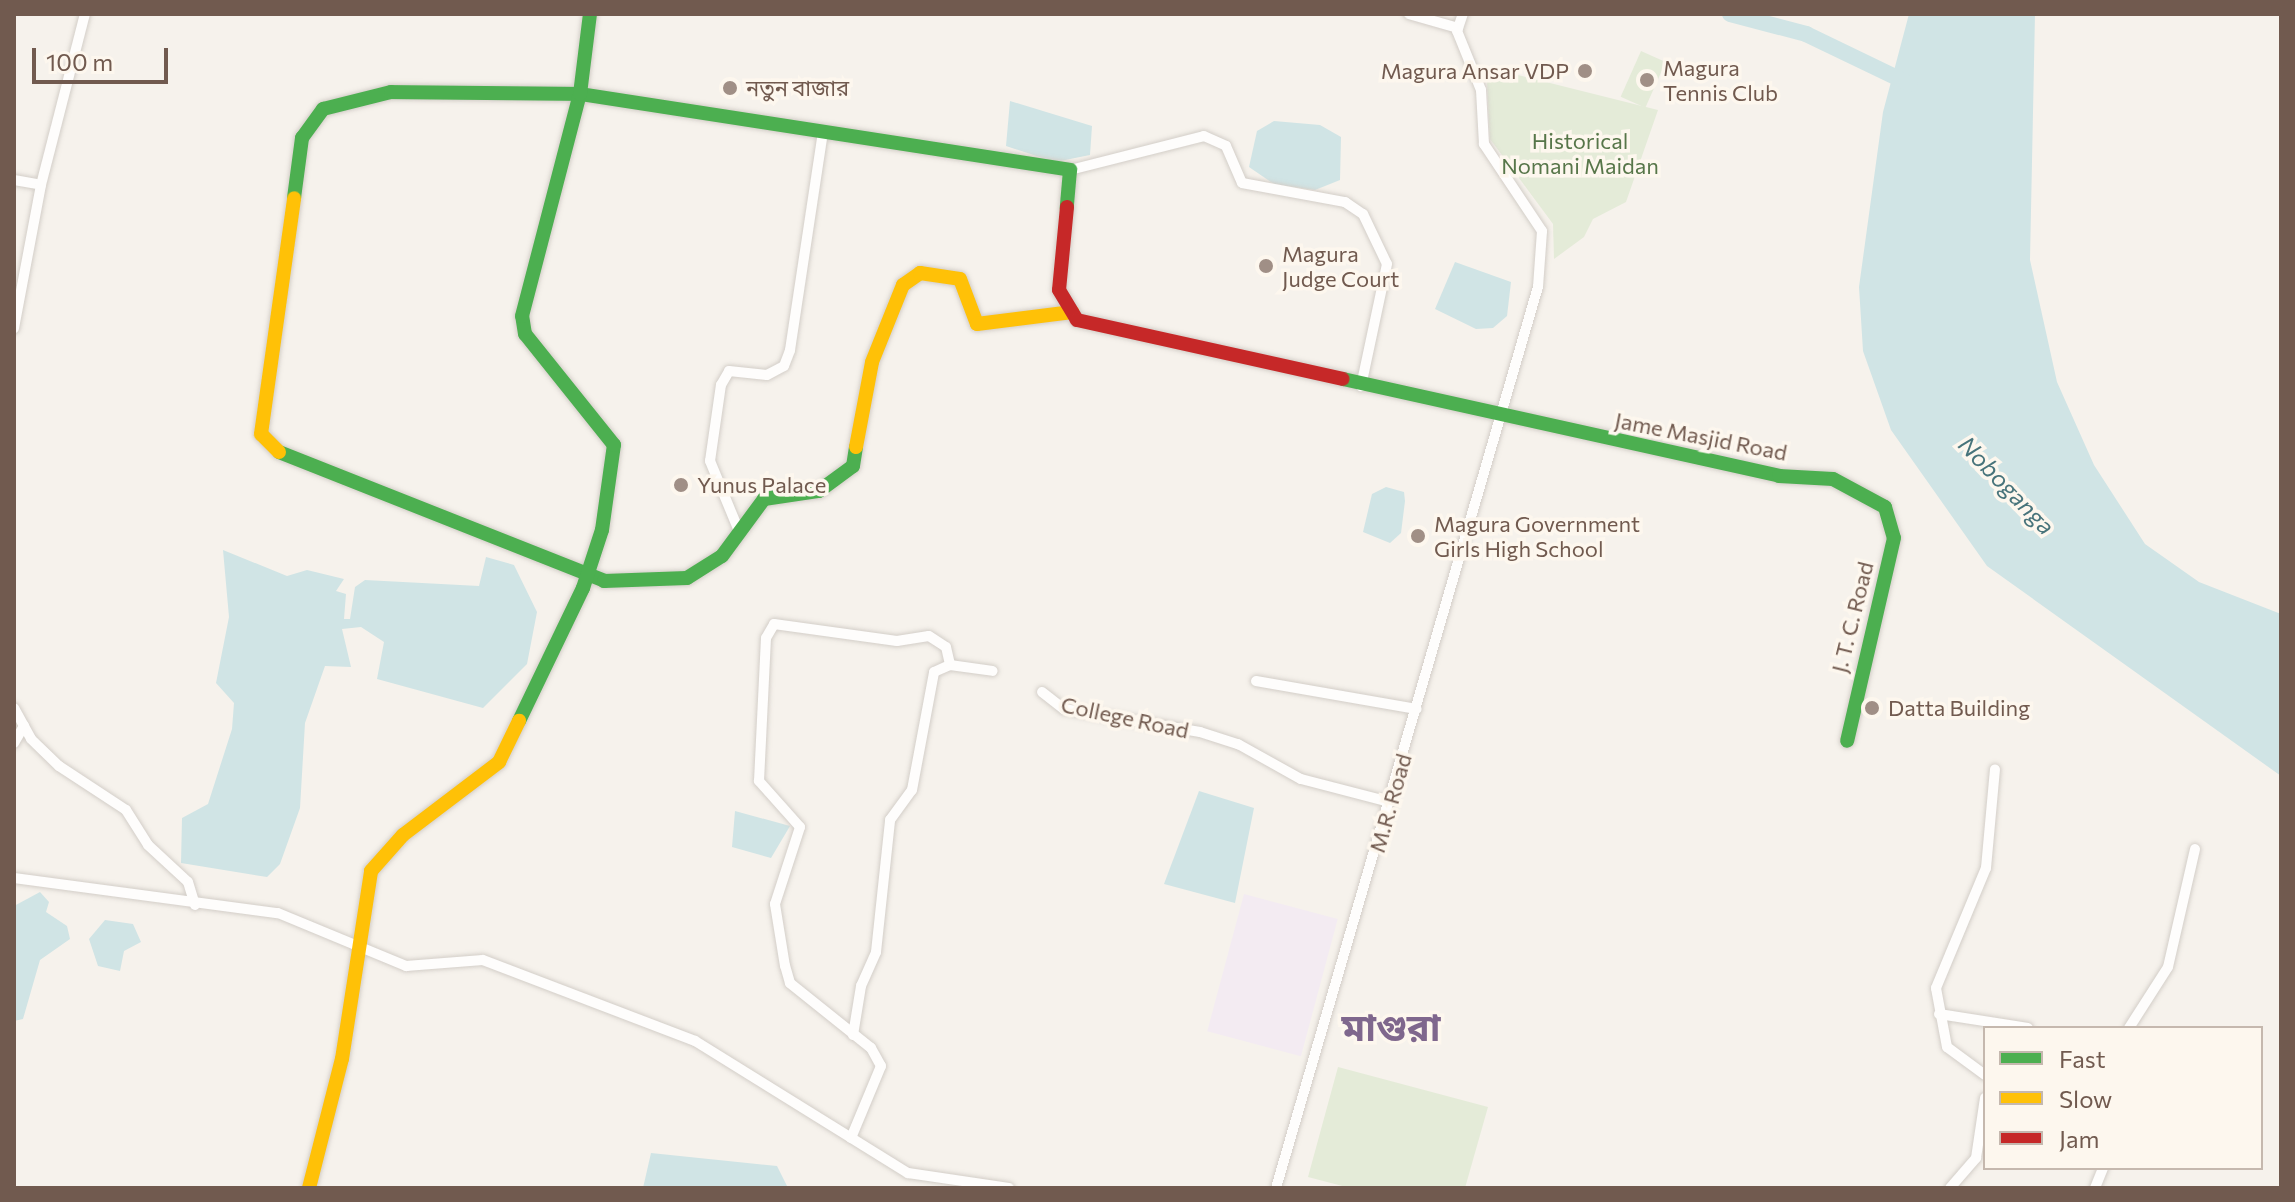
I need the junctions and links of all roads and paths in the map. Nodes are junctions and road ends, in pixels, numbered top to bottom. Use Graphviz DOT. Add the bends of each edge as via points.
graph roads {
  1 [pos="85,14"];
  2 [pos="590,14"];
  3 [pos="1409,14"];
  4 [pos="1463,14"];
  5 [pos="1458,29"];
  6 [pos="580,94"];
  7 [pos="823,132"];
  8 [pos="1070,170"];
  9 [pos="14,180"];
  10 [pos="41,185"];
  11 [pos="1072,312"];
  12 [pos="14,328"];
  13 [pos="1361,386"];
  14 [pos="1503,417"];
  15 [pos="1885,507"];
  16 [pos="739,531"];
  17 [pos="588,575"];
  18 [pos="950,665"];
  19 [pos="993,671"];
  20 [pos="1256,681"];
  21 [pos="1042,692"];
  22 [pos="14,708"];
  23 [pos="1417,709"];
  24 [pos="24,726"];
  25 [pos="1847,741"];
  26 [pos="14,743"];
  27 [pos="1995,769"];
  28 [pos="1390,802"];
  29 [pos="2195,849"];
  30 [pos="14,878"];
  31 [pos="195,905"];
  32 [pos="358,947"];
  33 [pos="1939,1014"];
  34 [pos="2015,1026"];
  35 [pos="2130,1026"];
  36 [pos="853,1035"];
  37 [pos="1983,1074"];
  38 [pos="1983,1111"];
  39 [pos="851,1138"];
  40 [pos="309,1188"];
  41 [pos="1009,1188"];
  42 [pos="1276,1188"];
  43 [pos="1950,1188"];
  1 -- 10 [label="street"];
  2 -- 6 [label="street"];
  3 -- 5 [label="street"];
  4 -- 5 [label="street"];
  5 -- 14 [label="street, M.R. Road" via="1481,90 1484,144 1542,231 1538,287"];
  6 -- 7 [label="street"];
  6 -- 17 [label="street" via="522,316 525,334 614,445 612,486"];
  6 -- 17 [label="street" via="391,92 323,109 309,121 260,423 275,450"];
  7 -- 8 [label="street"];
  7 -- 16 [label="street" via="787,358 767,375 724,373 721,385 710,461"];
  8 -- 11 [label="street" via="1059,290"];
  8 -- 13 [label="street" via="1204,136 1226,146 1242,183 1345,202 1363,214 1377,231 1387,264"];
  9 -- 10 [label="street"];
  10 -- 12 [label="street"];
  11 -- 13 [label="street, Jame Masjid Road" via="1119,332"];
  11 -- 16 [label="street" via="977,324 960,279 920,273 903,285 872,362 853,466 819,491 764,499"];
  13 -- 14 [label="street, Jame Masjid Road"];
  14 -- 15 [label="street, Jame Masjid Road" via="1779,476 1833,479"];
  14 -- 23 [label="street, M.R. Road"];
  15 -- 25 [label="street, J. T. C. Road" via="1895,534"];
  16 -- 17 [label="street" via="707,571 687,578 604,581"];
  17 -- 32 [label="street" via="499,762 403,835 371,871"];
  18 -- 19 [label="street"];
  18 -- 36 [label="street" via="934,672 912,790 890,820 876,952 861,986"];
  18 -- 36 [label="street" via="946,647 929,636 897,641 774,624 766,638 759,781 800,827 775,904 785,966 790,983"];
  20 -- 23 [label="street"];
  21 -- 28 [label="street, College Road" via="1064,709 1200,732 1238,744 1301,779"];
  22 -- 24 [label="street"];
  23 -- 28 [label="street, M.R. Road"];
  24 -- 26 [label="street"];
  24 -- 31 [label="street" via="59,766 126,810 148,845 188,882"];
  27 -- 33 [label="street" via="1986,868 1936,988"];
  28 -- 42 [label="street, M.R. Road"];
  29 -- 35 [label="street" via="2168,967"];
  30 -- 31 [label="street"];
  31 -- 32 [label="street" via="278,913"];
  32 -- 39 [label="street" via="406,966 483,960 615,1007 695,1041"];
  32 -- 40 [label="street" via="342,1059"];
  33 -- 34 [label="street"];
  33 -- 37 [label="street" via="1947,1047"];
  36 -- 39 [label="street" via="881,1066"];
  38 -- 43 [label="street" via="1976,1158 1958,1170"];
  39 -- 41 [label="street" via="908,1173"];
}
